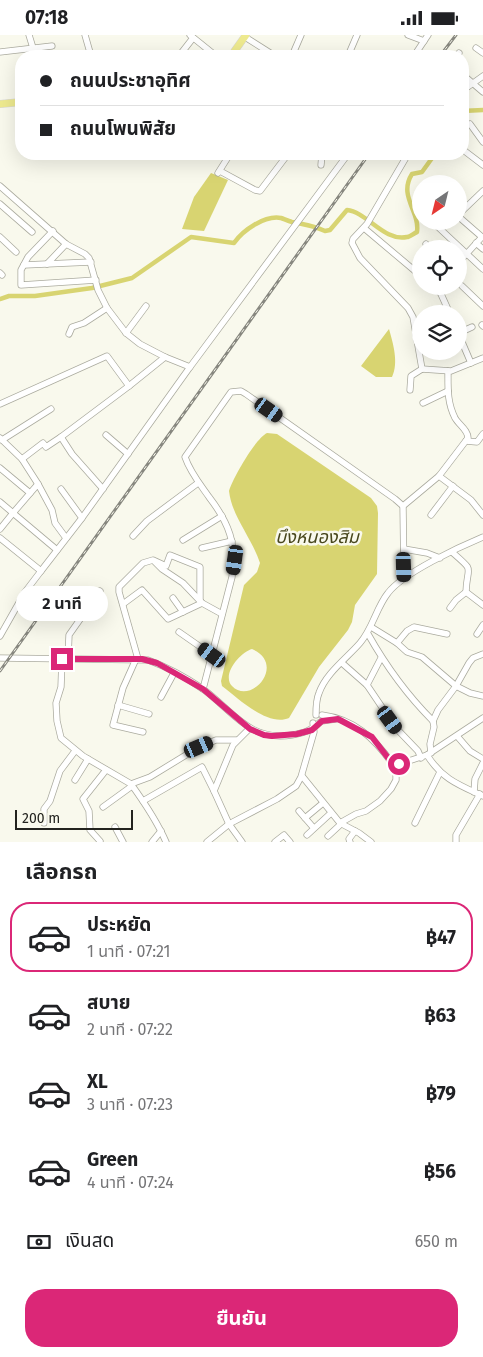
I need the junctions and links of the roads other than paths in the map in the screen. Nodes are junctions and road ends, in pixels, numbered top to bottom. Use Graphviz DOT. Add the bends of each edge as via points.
graph roads {
  1 [pos="29,35"];
  2 [pos="85,35"];
  3 [pos="301,35"];
  4 [pos="357,35"];
  5 [pos="408,35"];
  6 [pos="428,35"];
  7 [pos="191,36"];
  8 [pos="245,36"];
  9 [pos="424,41"];
  10 [pos="52,46"];
  11 [pos="33,48"];
  12 [pos="476,48"];
  13 [pos="89,50"];
  14 [pos="183,50"];
  15 [pos="204,50"];
  16 [pos="235,50"];
  17 [pos="266,50"];
  18 [pos="295,50"];
  19 [pos="351,50"];
  20 [pos="418,50"];
  21 [pos="0,51"];
  22 [pos="483,53"];
  23 [pos="483,76"];
  24 [pos="469,80"];
  25 [pos="473,84"];
  26 [pos="469,87"];
  27 [pos="483,92"];
  28 [pos="15,103"];
  29 [pos="0,104"];
  30 [pos="470,124"];
  31 [pos="483,142"];
  32 [pos="469,154"];
  33 [pos="226,160"];
  34 [pos="283,160"];
  35 [pos="321,160"];
  36 [pos="344,160"];
  37 [pos="404,160"];
  38 [pos="321,165"];
  39 [pos="483,165"];
  40 [pos="0,186"];
  41 [pos="483,191"];
  42 [pos="0,204"];
  43 [pos="468,206"];
  44 [pos="367,224"];
  45 [pos="468,224"];
  46 [pos="441,230"];
  47 [pos="53,231"];
  48 [pos="32,232"];
  49 [pos="0,237"];
  50 [pos="452,240"];
  51 [pos="476,243"];
  52 [pos="66,244"];
  53 [pos="483,249"];
  54 [pos="16,251"];
  55 [pos="467,254"];
  56 [pos="90,262"];
  57 [pos="47,264"];
  58 [pos="24,265"];
  59 [pos="412,267"];
  60 [pos="483,269"];
  61 [pos="97,284"];
  62 [pos="467,291"];
  63 [pos="146,306"];
  64 [pos="483,306"];
  65 [pos="107,308"];
  66 [pos="472,327"];
  67 [pos="467,330"];
  68 [pos="126,333"];
  69 [pos="69,334"];
  70 [pos="467,353"];
  71 [pos="165,357"];
  72 [pos="483,358"];
  73 [pos="471,363"];
  74 [pos="190,367"];
  75 [pos="422,369"];
  76 [pos="448,371"];
  77 [pos="129,386"];
  78 [pos="410,390"];
  79 [pos="448,391"];
  80 [pos="423,403"];
  81 [pos="0,404"];
  82 [pos="51,409"];
  83 [pos="483,434"];
  84 [pos="106,435"];
  85 [pos="61,437"];
  86 [pos="1,439"];
  87 [pos="466,441"];
  88 [pos="128,454"];
  89 [pos="22,459"];
  90 [pos="0,467"];
  91 [pos="439,476"];
  92 [pos="198,483"];
  93 [pos="38,484"];
  94 [pos="453,486"];
  95 [pos="62,489"];
  96 [pos="103,489"];
  97 [pos="30,493"];
  98 [pos="0,502"];
  99 [pos="403,506"];
  100 [pos="13,513"];
  101 [pos="430,515"];
  102 [pos="483,515"];
  103 [pos="222,516"];
  104 [pos="82,518"];
  105 [pos="0,529"];
  106 [pos="133,536"];
  107 [pos="483,537"];
  108 [pos="0,538"];
  109 [pos="66,539"];
  110 [pos="183,540"];
  111 [pos="232,541"];
  112 [pos="202,548"];
  113 [pos="404,549"];
  114 [pos="57,550"];
  115 [pos="452,552"];
  116 [pos="440,558"];
  117 [pos="153,561"];
  118 [pos="42,571"];
  119 [pos="404,578"];
  120 [pos="100,591"];
  121 [pos="466,592"];
  122 [pos="173,598"];
  123 [pos="201,602"];
  124 [pos="122,604"];
  125 [pos="483,605"];
  126 [pos="450,607"];
  127 [pos="183,612"];
  128 [pos="222,614"];
  129 [pos="483,625"];
  130 [pos="371,627"];
  131 [pos="179,632"];
  132 [pos="368,633"];
  133 [pos="447,634"];
  134 [pos="477,634"];
  135 [pos="0,636"];
  136 [pos="397,643"];
  137 [pos="483,654"];
  138 [pos="212,655"];
  139 [pos="0,658"];
  140 [pos="381,658"];
  141 [pos="65,659"];
  142 [pos="137,659"];
  143 [pos="342,663"];
  144 [pos="174,673"];
  145 [pos="367,685"];
  146 [pos="456,687"];
  147 [pos="203,689"];
  148 [pos="161,697"];
  149 [pos="483,697"];
  150 [pos="118,705"];
  151 [pos="149,714"];
  152 [pos="483,718"];
  153 [pos="318,720"];
  154 [pos="433,721"];
  155 [pos="250,729"];
  156 [pos="143,732"];
  157 [pos="458,736"];
  158 [pos="236,740"];
  159 [pos="75,751"];
  160 [pos="429,754"];
  161 [pos="421,757"];
  162 [pos="88,759"];
  163 [pos="483,759"];
  164 [pos="483,763"];
  165 [pos="396,765"];
  166 [pos="106,770"];
  167 [pos="440,772"];
  168 [pos="302,776"];
  169 [pos="75,780"];
  170 [pos="131,785"];
  171 [pos="214,791"];
  172 [pos="479,794"];
  173 [pos="143,801"];
  174 [pos="323,803"];
  175 [pos="103,807"];
  176 [pos="299,811"];
  177 [pos="331,813"];
  178 [pos="305,818"];
  179 [pos="44,823"];
  180 [pos="341,823"];
  181 [pos="415,823"];
  182 [pos="229,824"];
  183 [pos="115,827"];
  184 [pos="312,827"];
  185 [pos="162,831"];
  186 [pos="355,831"];
  187 [pos="307,835"];
  188 [pos="328,836"];
  189 [pos="100,841"];
  190 [pos="208,841"];
  191 [pos="123,842"];
  192 [pos="152,842"];
  193 [pos="166,842"];
  194 [pos="242,842"];
  195 [pos="275,842"];
  196 [pos="290,842"];
  197 [pos="350,842"];
  198 [pos="371,842"];
  199 [pos="456,842"];
  1 -- 11 [label="street"];
  2 -- 13 [label="street"];
  3 -- 18 [label="street"];
  4 -- 19 [label="street"];
  5 -- 9 [label="street"];
  6 -- 9 [label="street"];
  7 -- 14 [label="street"];
  7 -- 15 [label="street"];
  8 -- 16 [label="main road"];
  8 -- 17 [label="street"];
  9 -- 20 [label="street"];
  10 -- 11 [label="street"];
  11 -- 21 [label="street"];
  12 -- 22 [label="street"];
  23 -- 25 [label="street"];
  24 -- 25 [label="street"];
  25 -- 26 [label="street"];
  25 -- 27 [label="street"];
  28 -- 29 [label="main road"];
  30 -- 31 [label="street"];
  32 -- 39 [label="street"];
  33 -- 34 [label="street" via="219,172 260,191"];
  35 -- 38 [label="street"];
  36 -- 74 [label="street"];
  37 -- 44 [label="street"];
  40 -- 47 [label="street"];
  41 -- 43 [label="street"];
  42 -- 48 [label="street"];
  44 -- 59 [label="street"];
  44 -- 75 [label="street" via="352,243 360,258 413,317"];
  45 -- 51 [label="street" via="482,237"];
  46 -- 50 [label="street"];
  47 -- 52 [label="street"];
  47 -- 58 [label="street"];
  49 -- 54 [label="street"];
  51 -- 53 [label="street"];
  51 -- 55 [label="street"];
  52 -- 56 [label="street" via="85,254"];
  52 -- 57 [label="street"];
  55 -- 60 [label="street"];
  56 -- 57 [label="street"];
  56 -- 61 [label="street"];
  57 -- 58 [label="street"];
  58 -- 61 [label="street" via="21,285"];
  61 -- 65 [label="street"];
  62 -- 64 [label="street"];
  63 -- 68 [label="street"];
  65 -- 68 [label="street"];
  65 -- 69 [label="street" via="72,327"];
  66 -- 67 [label="street"];
  68 -- 71 [label="street"];
  70 -- 73 [label="street"];
  71 -- 74 [label="street"];
  71 -- 77 [label="street"];
  72 -- 73 [label="street"];
  73 -- 76 [label="street"];
  74 -- 88 [label="street"];
  75 -- 76 [label="street"];
  75 -- 78 [label="street" via="412,376"];
  76 -- 79 [label="street"];
  77 -- 81 [label="street" via="107,356"];
  77 -- 85 [label="street"];
  79 -- 80 [label="street"];
  79 -- 87 [label="street" via="456,420 468,433"];
  82 -- 86 [label="street"];
  83 -- 87 [label="street" via="476,442"];
  84 -- 88 [label="street"];
  85 -- 89 [label="street" via="46,447 43,443"];
  85 -- 96 [label="street"];
  86 -- 89 [label="street"];
  87 -- 91 [label="street"];
  88 -- 96 [label="street"];
  89 -- 93 [label="street"];
  90 -- 97 [label="street"];
  91 -- 94 [label="street"];
  91 -- 99 [label="street"];
  92 -- 99 [label="street" via="184,457 231,392 241,391"];
  92 -- 103 [label="street"];
  92 -- 106 [label="street" via="146,521"];
  93 -- 97 [label="street"];
  93 -- 109 [label="street" via="55,523"];
  94 -- 101 [label="street"];
  94 -- 102 [label="street"];
  95 -- 104 [label="street"];
  96 -- 104 [label="street"];
  97 -- 100 [label="street"];
  98 -- 100 [label="street"];
  99 -- 113 [label="street"];
  100 -- 105 [label="street"];
  100 -- 114 [label="street"];
  103 -- 110 [label="street"];
  103 -- 111 [label="street"];
  104 -- 109 [label="street"];
  107 -- 115 [label="street"];
  108 -- 118 [label="street"];
  109 -- 114 [label="street"];
  111 -- 112 [label="street"];
  111 -- 128 [label="street" via="234,568"];
  113 -- 116 [label="street"];
  113 -- 119 [label="street"];
  114 -- 118 [label="street"];
  115 -- 116 [label="street"];
  115 -- 121 [label="street" via="468,567"];
  116 -- 119 [label="street"];
  117 -- 123 [label="street" via="183,583"];
  117 -- 123 [label="street" via="166,566 170,555 200,567"];
  117 -- 124 [label="street" via="143,563 119,587"];
  118 -- 135 [label="street" via="25,592"];
  119 -- 130 [label="street" via="382,601"];
  120 -- 141 [label="street" via="69,635"];
  121 -- 125 [label="street"];
  121 -- 126 [label="street"];
  122 -- 127 [label="street"];
  123 -- 127 [label="street"];
  123 -- 128 [label="street"];
  124 -- 127 [label="street" via="142,590 168,619"];
  124 -- 142 [label="street"];
  128 -- 138 [label="street"];
  129 -- 134 [label="street"];
  130 -- 132 [label="street"];
  130 -- 136 [label="street"];
  131 -- 138 [label="street"];
  132 -- 140 [label="street"];
  132 -- 143 [label="street"];
  133 -- 136 [label="street" via="414,627"];
  136 -- 146 [label="street" via="407,652 422,657"];
  137 -- 146 [label="street" via="469,663"];
  138 -- 147 [label="street"];
  139 -- 141 [label="street"];
  140 -- 145 [label="street"];
  140 -- 154 [label="street"];
  141 -- 142 [label="street"];
  141 -- 159 [label="street" via="62,687 56,703 57,721 61,738"];
  142 -- 144 [label="street" via="157,663"];
  142 -- 150 [label="street"];
  143 -- 145 [label="street"];
  143 -- 153 [label="street" via="319,691"];
  144 -- 147 [label="street"];
  144 -- 148 [label="street"];
  145 -- 161 [label="street" via="396,728"];
  146 -- 149 [label="street"];
  146 -- 154 [label="street"];
  147 -- 155 [label="street"];
  150 -- 151 [label="street"];
  150 -- 156 [label="street" via="113,725"];
  152 -- 157 [label="street"];
  153 -- 155 [label="street" via="308,731 288,735 264,735"];
  153 -- 165 [label="street" via="338,719 372,737"];
  153 -- 168 [label="street"];
  154 -- 160 [label="street"];
  155 -- 158 [label="street"];
  157 -- 160 [label="street"];
  157 -- 163 [label="street" via="470,751"];
  158 -- 170 [label="street" via="216,740 199,747"];
  158 -- 171 [label="street"];
  159 -- 162 [label="street"];
  159 -- 179 [label="street" via="60,771 44,809"];
  160 -- 161 [label="street"];
  160 -- 167 [label="street"];
  161 -- 165 [label="street"];
  162 -- 166 [label="street"];
  162 -- 169 [label="street"];
  164 -- 172 [label="street" via="476,779"];
  165 -- 180 [label="street" via="396,780 380,801 371,809"];
  166 -- 170 [label="street"];
  166 -- 189 [label="street" via="83,799 89,811 90,830"];
  167 -- 172 [label="street"];
  167 -- 181 [label="street"];
  168 -- 174 [label="street"];
  168 -- 182 [label="street" via="292,790"];
  170 -- 173 [label="street"];
  170 -- 175 [label="street"];
  171 -- 173 [label="street" via="202,767"];
  171 -- 182 [label="street"];
  172 -- 199 [label="street" via="456,835"];
  173 -- 185 [label="street"];
  174 -- 177 [label="street"];
  174 -- 178 [label="street"];
  176 -- 178 [label="street"];
  177 -- 180 [label="street"];
  177 -- 187 [label="street"];
  178 -- 184 [label="street"];
  180 -- 186 [label="street"];
  180 -- 188 [label="street"];
  182 -- 190 [label="street"];
  182 -- 194 [label="street"];
  183 -- 191 [label="street"];
  185 -- 192 [label="street"];
  185 -- 193 [label="street"];
  186 -- 197 [label="street"];
  186 -- 198 [label="street"];
  195 -- 196 [label="street" via="284,835"];
}
